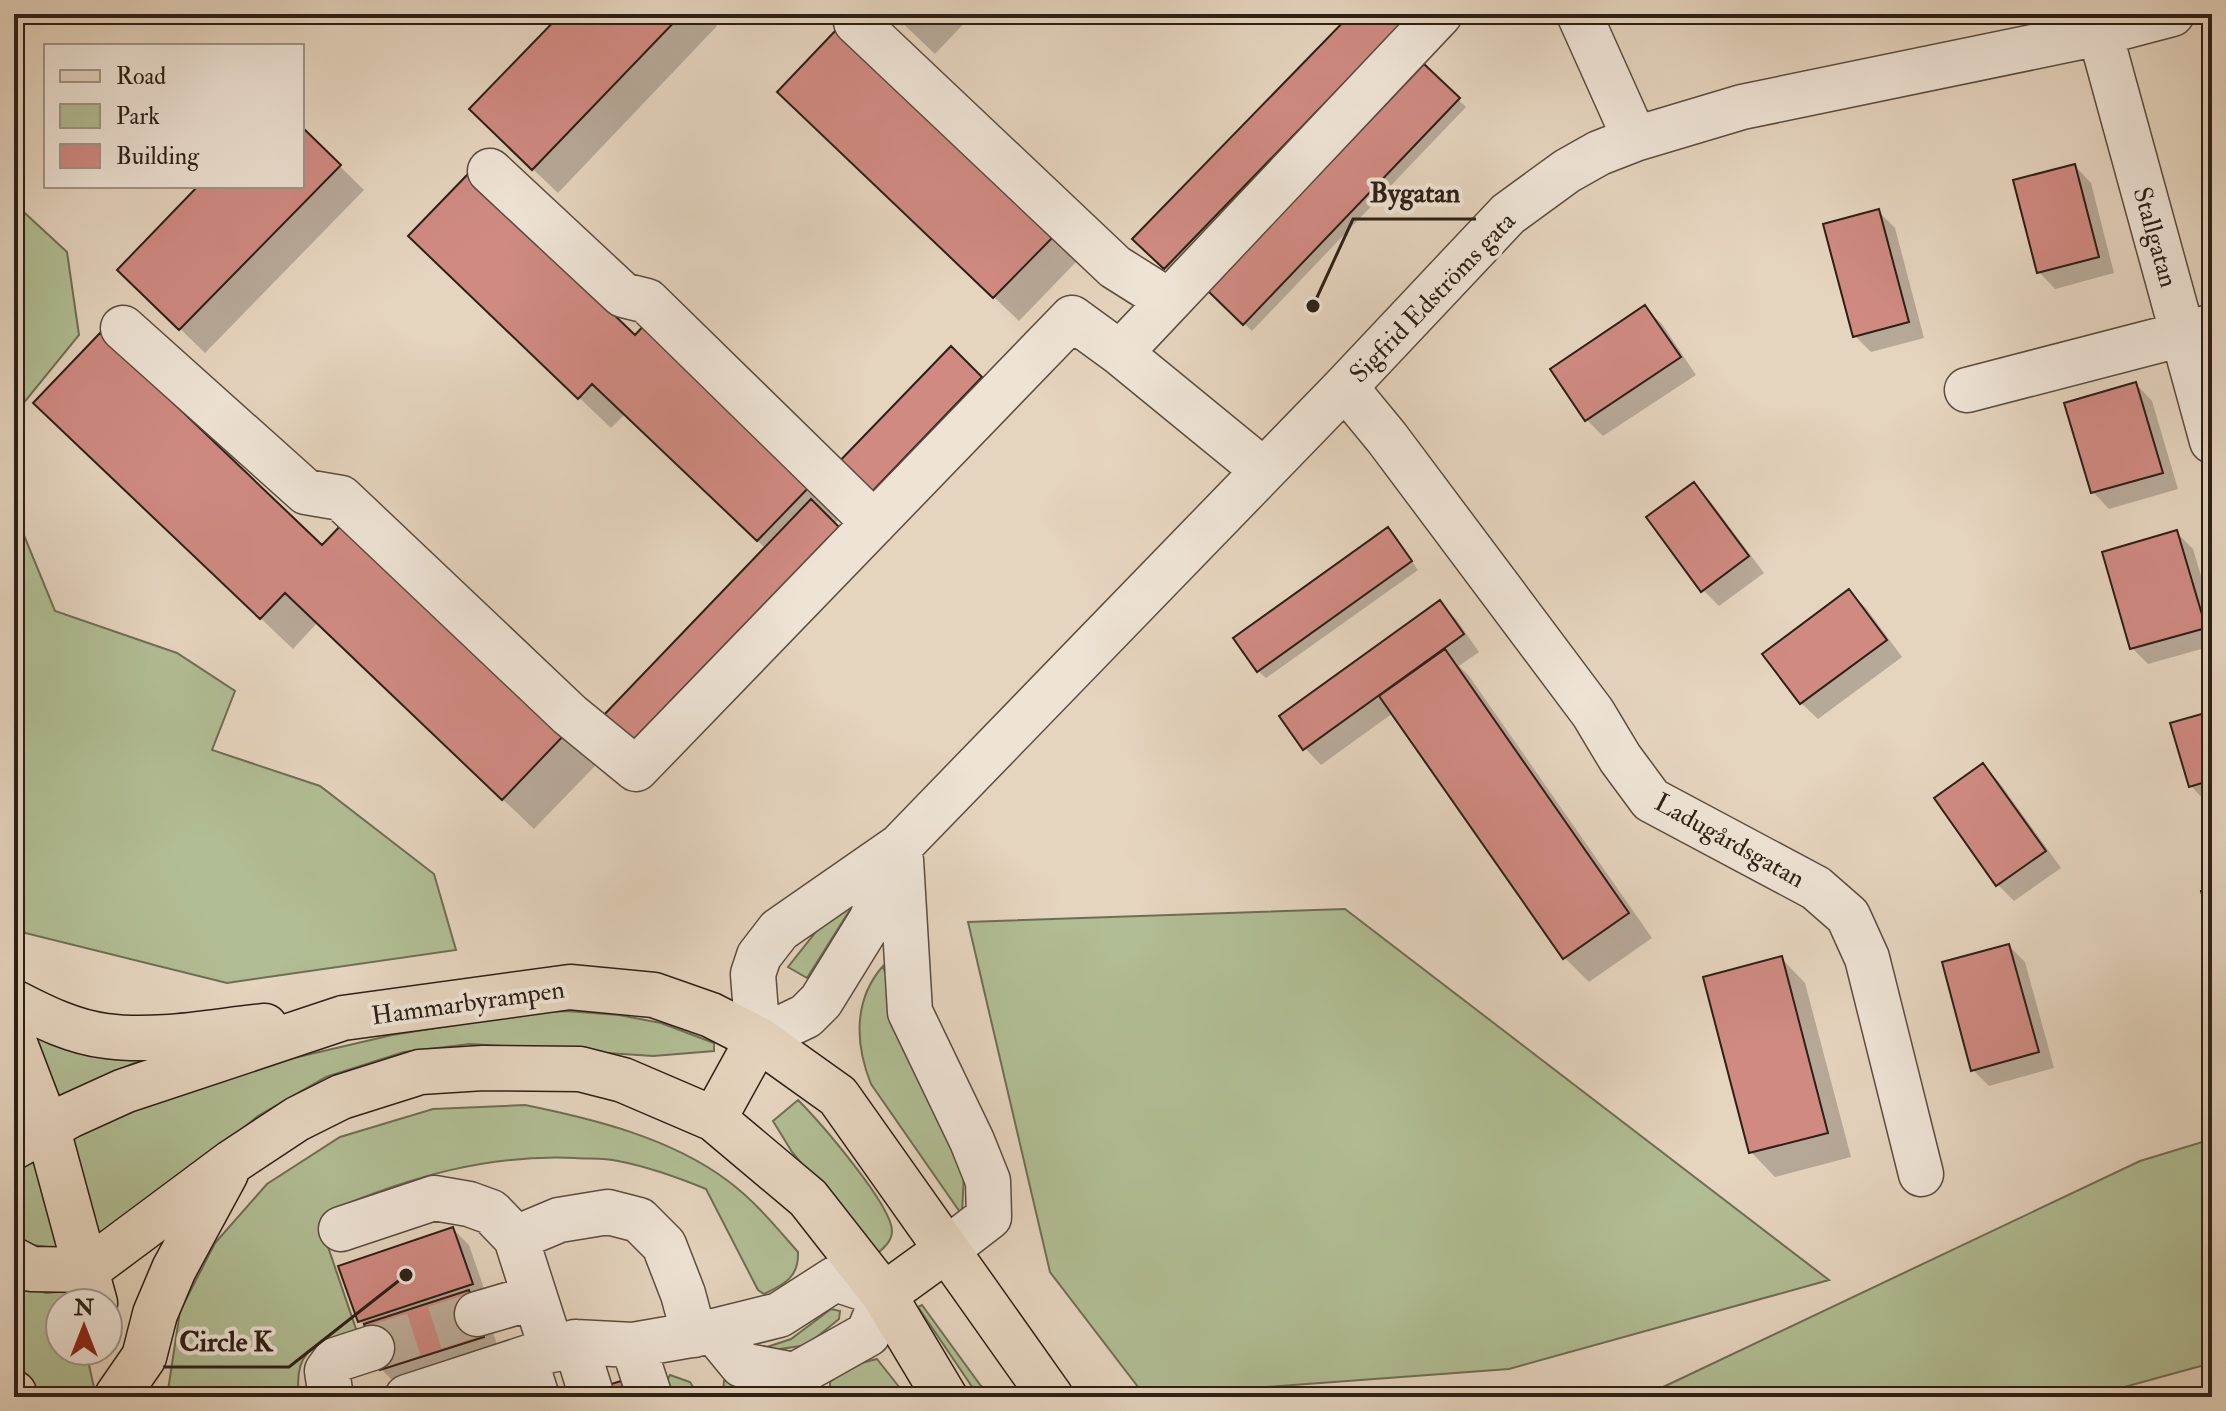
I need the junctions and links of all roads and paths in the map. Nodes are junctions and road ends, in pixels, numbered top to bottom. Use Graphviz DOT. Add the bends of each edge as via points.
graph roads {
  1 [pos="1440,14"];
  2 [pos="1579,14"];
  3 [pos="2172,14"];
  4 [pos="856,22"];
  5 [pos="2100,33"];
  6 [pos="1635,139"];
  7 [pos="490,171"];
  8 [pos="1169,301"];
  9 [pos="123,328"];
  10 [pos="2198,330"];
  11 [pos="1120,353"];
  12 [pos="1345,387"];
  13 [pos="1967,390"];
  14 [pos="2212,441"];
  15 [pos="1263,470"];
  16 [pos="874,523"];
  17 [pos="900,846"];
  18 [pos="14,1002"];
  19 [pos="343,1018"];
  20 [pos="758,1039"];
  21 [pos="14,1041"];
  22 [pos="714,1119"];
  23 [pos="31,1138"];
  24 [pos="232,1162"];
  25 [pos="1921,1174"];
  26 [pos="341,1229"];
  27 [pos="516,1238"];
  28 [pos="946,1250"];
  29 [pos="14,1260"];
  30 [pos="91,1286"];
  31 [pos="884,1295"];
  32 [pos="535,1297"];
  33 [pos="477,1314"];
  34 [pos="704,1333"];
  35 [pos="633,1345"];
  36 [pos="372,1348"];
  37 [pos="547,1362"];
  38 [pos="110,1367"];
  39 [pos="793,1386"];
  40 [pos="117,1396"];
  41 [pos="331,1397"];
  42 [pos="407,1397"];
  43 [pos="592,1397"];
  44 [pos="650,1397"];
  45 [pos="945,1397"];
  46 [pos="1051,1397"];
  1 -- 8 [label="street"];
  2 -- 6 [label="street"];
  3 -- 5 [label="street, Sigfrid Edströms gata"];
  4 -- 8 [label="street" via="1115,267"];
  5 -- 6 [label="street, Sigfrid Edströms gata" via="1742,107"];
  5 -- 10 [label="street, Stallgatan"];
  6 -- 12 [label="street, Sigfrid Edströms gata" via="1567,171 1508,214"];
  7 -- 16 [label="street" via="623,295 647,301"];
  8 -- 11 [label="street"];
  9 -- 16 [label="street" via="306,492 341,498 570,715 636,769"];
  10 -- 13 [label="street"];
  10 -- 14 [label="street, Stallgatan"];
  11 -- 15 [label="street"];
  11 -- 16 [label="street" via="1072,318"];
  12 -- 15 [label="street, Sigfrid Edströms gata"];
  12 -- 25 [label="street, Ladugårdsgatan" via="1584,701 1651,800 1816,888 1848,916 1867,958"];
  15 -- 17 [label="street, Sigfrid Edströms gata"];
  17 -- 20 [label="street, Sigfrid Edströms gata" via="871,920 821,1001 806,1016"];
  17 -- 20 [label="street, Sigfrid Edströms gata" via="779,930 759,956 753,974"];
  17 -- 28 [label="street" via="910,1012 988,1181 989,1217"];
  18 -- 19 [label="main road" via="44,1018 116,1037"];
  19 -- 20 [label="main road, Hammarbyrampen" via="570,987 654,995"];
  19 -- 23 [label="main road, Hammarbyrampen" via="124,1091"];
  20 -- 22 [label="main road"];
  20 -- 28 [label="main road, Hammarbyrampen" via="838,1096"];
  21 -- 23 [label="main road"];
  22 -- 24 [label="main road" via="623,1080 580,1069 420,1072 341,1097"];
  22 -- 31 [label="main road" via="808,1198"];
  23 -- 30 [label="main road"];
  24 -- 30 [label="main road"];
  24 -- 40 [label="main road" via="174,1269 144,1357"];
  26 -- 27 [label="street" via="434,1198 491,1212"];
  27 -- 32 [label="street"];
  27 -- 34 [label="street" via="559,1220 608,1212 639,1220 664,1245"];
  28 -- 31 [label="main road"];
  28 -- 46 [label="main road, Hammarbyrampen"];
  29 -- 30 [label="main road"];
  31 -- 34 [label="street" via="835,1279 779,1315"];
  31 -- 39 [label="street" via="868,1334"];
  31 -- 45 [label="main road"];
  32 -- 33 [label="street"];
  32 -- 37 [label="street"];
  34 -- 35 [label="street"];
  34 -- 39 [label="street" via="742,1365"];
  35 -- 37 [label="street"];
  35 -- 44 [label="street"];
  36 -- 41 [label="street" via="335,1360 327,1371"];
  37 -- 42 [label="street"];
  37 -- 43 [label="street"];
  38 -- 40 [label="main road"];
}
